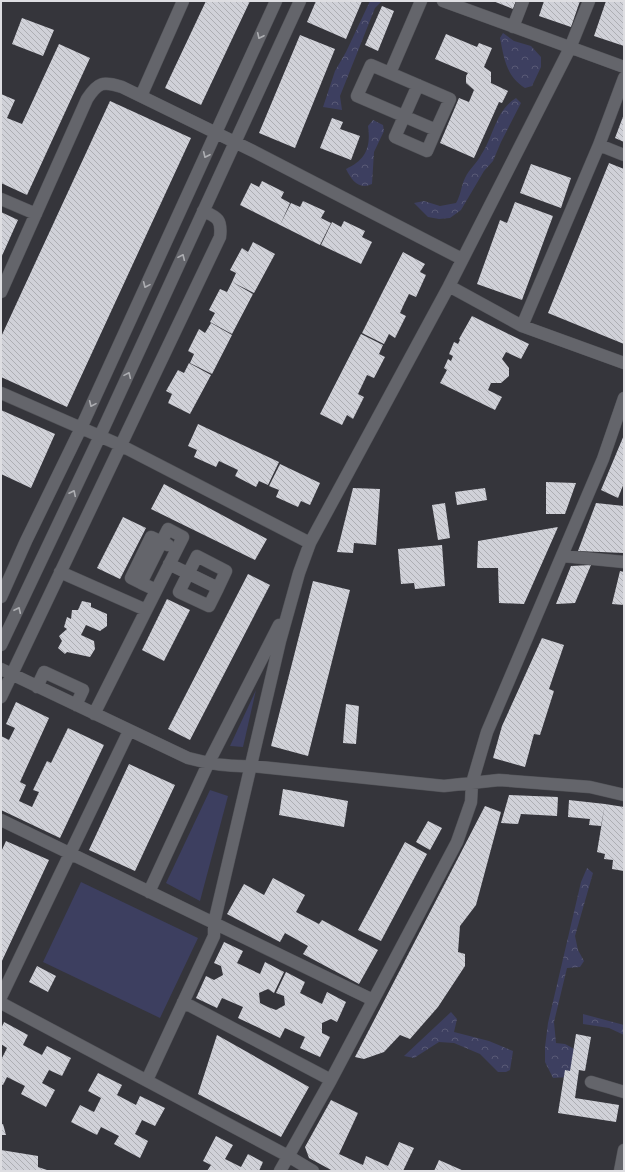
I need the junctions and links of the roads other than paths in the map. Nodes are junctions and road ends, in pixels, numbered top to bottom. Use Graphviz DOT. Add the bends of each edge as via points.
graph roads {
  1 [pos="183,1"];
  2 [pos="276,1"];
  3 [pos="300,1"];
  4 [pos="421,1"];
  5 [pos="443,1"];
  6 [pos="523,1"];
  7 [pos="589,1"];
  8 [pos="513,27"];
  9 [pos="570,48"];
  10 [pos="624,66"];
  11 [pos="390,73"];
  12 [pos="624,78"];
  13 [pos="418,85"];
  14 [pos="141,96"];
  15 [pos="404,116"];
  16 [pos="436,130"];
  17 [pos="216,133"];
  18 [pos="235,142"];
  19 [pos="598,145"];
  20 [pos="624,154"];
  21 [pos="1,199"];
  22 [pos="203,211"];
  23 [pos="36,214"];
  24 [pos="462,260"];
  25 [pos="449,286"];
  26 [pos="1,292"];
  27 [pos="522,326"];
  28 [pos="624,363"];
  29 [pos="1,394"];
  30 [pos="624,398"];
  31 [pos="81,428"];
  32 [pos="100,436"];
  33 [pos="120,445"];
  34 [pos="310,543"];
  35 [pos="563,556"];
  36 [pos="624,562"];
  37 [pos="169,564"];
  38 [pos="60,572"];
  39 [pos="188,574"];
  40 [pos="218,588"];
  41 [pos="156,590"];
  42 [pos="1,597"];
  43 [pos="292,599"];
  44 [pos="146,610"];
  45 [pos="1,645"];
  46 [pos="6,672"];
  47 [pos="37,687"];
  48 [pos="1,697"];
  49 [pos="76,705"];
  50 [pos="94,714"];
  51 [pos="129,731"];
  52 [pos="208,764"];
  53 [pos="251,766"];
  54 [pos="472,783"];
  55 [pos="624,795"];
  56 [pos="1,820"];
  57 [pos="69,853"];
  58 [pos="149,892"];
  59 [pos="214,923"];
  60 [pos="1,997"];
  61 [pos="374,1000"];
  62 [pos="183,1002"];
  63 [pos="1,1003"];
  64 [pos="146,1080"];
  65 [pos="331,1080"];
  66 [pos="591,1082"];
  67 [pos="624,1092"];
  68 [pos="624,1150"];
  69 [pos="288,1156"];
  70 [pos="280,1171"];
  71 [pos="313,1171"];
  72 [pos="620,1171"];
  1 -- 14 [label="street"];
  2 -- 17 [label="street, one-way"];
  3 -- 18 [label="street"];
  4 -- 11 [label="street"];
  5 -- 8 [label="street"];
  6 -- 8 [label="street"];
  7 -- 9 [label="street"];
  8 -- 9 [label="street"];
  9 -- 10 [label="street"];
  9 -- 24 [label="street"];
  11 -- 13 [label="street"];
  11 -- 15 [label="street" via="371,65 358,96"];
  12 -- 19 [label="street"];
  13 -- 15 [label="street"];
  13 -- 16 [label="street" via="450,99"];
  14 -- 17 [label="street"];
  14 -- 23 [label="street" via="108,83 96,86 87,99"];
  15 -- 16 [label="street"];
  15 -- 16 [label="street" via="395,137 427,151"];
  17 -- 18 [label="street"];
  17 -- 31 [label="street, one-way"];
  18 -- 22 [label="street"];
  18 -- 24 [label="street"];
  19 -- 20 [label="street"];
  19 -- 27 [label="street"];
  21 -- 23 [label="street"];
  32 -- 22 [label="street, one-way"];
  22 -- 33 [label="street" via="215,216 219,221 220,237"];
  23 -- 26 [label="street"];
  24 -- 25 [label="street"];
  25 -- 27 [label="street"];
  25 -- 34 [label="street"];
  27 -- 28 [label="street"];
  29 -- 31 [label="street"];
  30 -- 35 [label="street" via="604,459"];
  31 -- 32 [label="street"];
  31 -- 42 [label="street"];
  32 -- 33 [label="street"];
  45 -- 32 [label="street, one-way"];
  33 -- 34 [label="street"];
  33 -- 38 [label="street"];
  34 -- 43 [label="street"];
  35 -- 36 [label="street"];
  35 -- 54 [label="street" via="487,732"];
  37 -- 39 [label="street"];
  37 -- 41 [label="street"];
  37 -- 41 [label="street" via="176,550 151,537 130,578"];
  38 -- 44 [label="street"];
  38 -- 46 [label="street"];
  39 -- 40 [label="street"];
  39 -- 40 [label="street" via="197,556 226,571"];
  39 -- 40 [label="street" via="179,592 209,606"];
  41 -- 44 [label="street"];
  43 -- 52 [label="street"];
  43 -- 53 [label="street"];
  44 -- 50 [label="street"];
  46 -- 47 [label="street"];
  46 -- 48 [label="street"];
  47 -- 49 [label="street"];
  47 -- 49 [label="street" via="44,672 83,690"];
  49 -- 50 [label="street"];
  50 -- 51 [label="street"];
  51 -- 52 [label="street" via="188,758"];
  51 -- 57 [label="street"];
  52 -- 53 [label="street" via="226,767"];
  52 -- 58 [label="street"];
  53 -- 54 [label="street" via="444,786"];
  53 -- 59 [label="street"];
  54 -- 55 [label="street" via="499,780 582,786"];
  54 -- 61 [label="street" via="471,802 457,842"];
  56 -- 57 [label="street"];
  57 -- 58 [label="street"];
  57 -- 60 [label="street"];
  58 -- 59 [label="street"];
  59 -- 61 [label="street"];
  59 -- 62 [label="street" via="214,936"];
  61 -- 65 [label="street"];
  62 -- 64 [label="street"];
  62 -- 65 [label="street"];
  63 -- 64 [label="street"];
  64 -- 69 [label="street"];
  65 -- 69 [label="street"];
  66 -- 67 [label="street"];
  68 -- 72 [label="street"];
  69 -- 70 [label="street"];
  69 -- 71 [label="street"];
}
